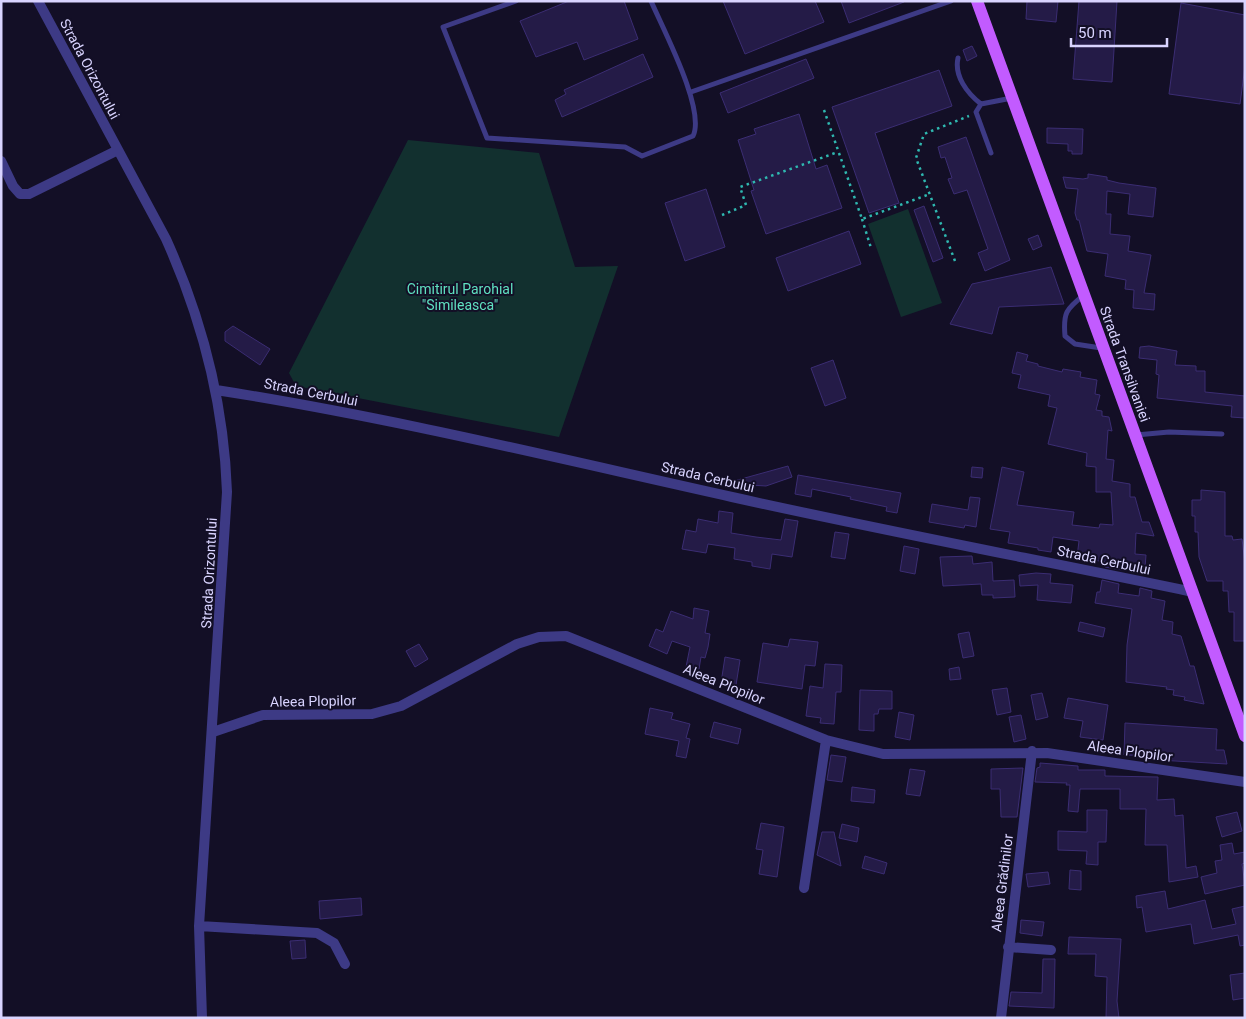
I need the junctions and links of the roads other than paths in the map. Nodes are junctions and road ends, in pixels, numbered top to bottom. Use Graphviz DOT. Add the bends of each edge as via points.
graph roads {
  1 [pos="38,1"];
  2 [pos="516,1"];
  3 [pos="650,1"];
  4 [pos="951,1"];
  5 [pos="978,1"];
  6 [pos="958,58"];
  7 [pos="690,92"];
  8 [pos="972,97"];
  9 [pos="1012,98"];
  10 [pos="981,104"];
  11 [pos="976,112"];
  12 [pos="118,150"];
  13 [pos="991,153"];
  14 [pos="1,161"];
  15 [pos="1084,295"];
  16 [pos="1104,348"];
  17 [pos="216,390"];
  18 [pos="1222,434"];
  19 [pos="1136,435"];
  20 [pos="1193,592"];
  21 [pos="213,732"];
  22 [pos="1245,736"];
  23 [pos="826,740"];
  24 [pos="1032,751"];
  25 [pos="1245,782"];
  26 [pos="804,888"];
  27 [pos="199,926"];
  28 [pos="1008,947"];
  29 [pos="1051,950"];
  30 [pos="345,964"];
  31 [pos="202,1018"];
  32 [pos="1002,1018"];
  1 -- 12 [label="street, Strada Orizontului"];
  2 -- 7 [label="lane" via="443,27 486,138 625,147 642,156 693,136 697,128"];
  3 -- 7 [label="lane"];
  4 -- 7 [label="lane"];
  5 -- 9 [label="main road, Strada Transilvaniei"];
  6 -- 8 [label="lane" via="956,68"];
  8 -- 10 [label="lane"];
  8 -- 11 [label="lane"];
  9 -- 10 [label="lane"];
  9 -- 15 [label="main road, Strada Transilvaniei"];
  10 -- 11 [label="lane"];
  11 -- 13 [label="lane"];
  12 -- 14 [label="street" via="29,194 20,194 13,186"];
  12 -- 17 [label="street, Strada Orizontului" via="148,202 183,277"];
  15 -- 16 [label="main road, Strada Transilvaniei"];
  15 -- 16 [label="lane" via="1068,307 1064,318 1065,336 1075,344"];
  16 -- 19 [label="main road, Strada Transilvaniei"];
  17 -- 20 [label="street, Strada Cerbului" via="290,401 554,455 733,497"];
  17 -- 21 [label="street, Strada Orizontului" via="226,453 228,492"];
  18 -- 19 [label="lane" via="1169,432"];
  19 -- 20 [label="main road, Strada Transilvaniei"];
  20 -- 22 [label="main road, Strada Transilvaniei"];
  21 -- 23 [label="street, Aleea Plopilor" via="264,716 372,714 401,706 517,644 539,637 566,636"];
  21 -- 27 [label="street, Strada Orizontului"];
  23 -- 24 [label="street, Aleea Plopilor" via="882,754"];
  23 -- 26 [label="street"];
  24 -- 25 [label="street, Aleea Plopilor"];
  24 -- 28 [label="street, Aleea Grădinilor"];
  27 -- 30 [label="street" via="317,933 334,944"];
  27 -- 31 [label="street, Strada Orizontului"];
  28 -- 29 [label="street"];
  28 -- 32 [label="street, Aleea Grădinilor"];
}
